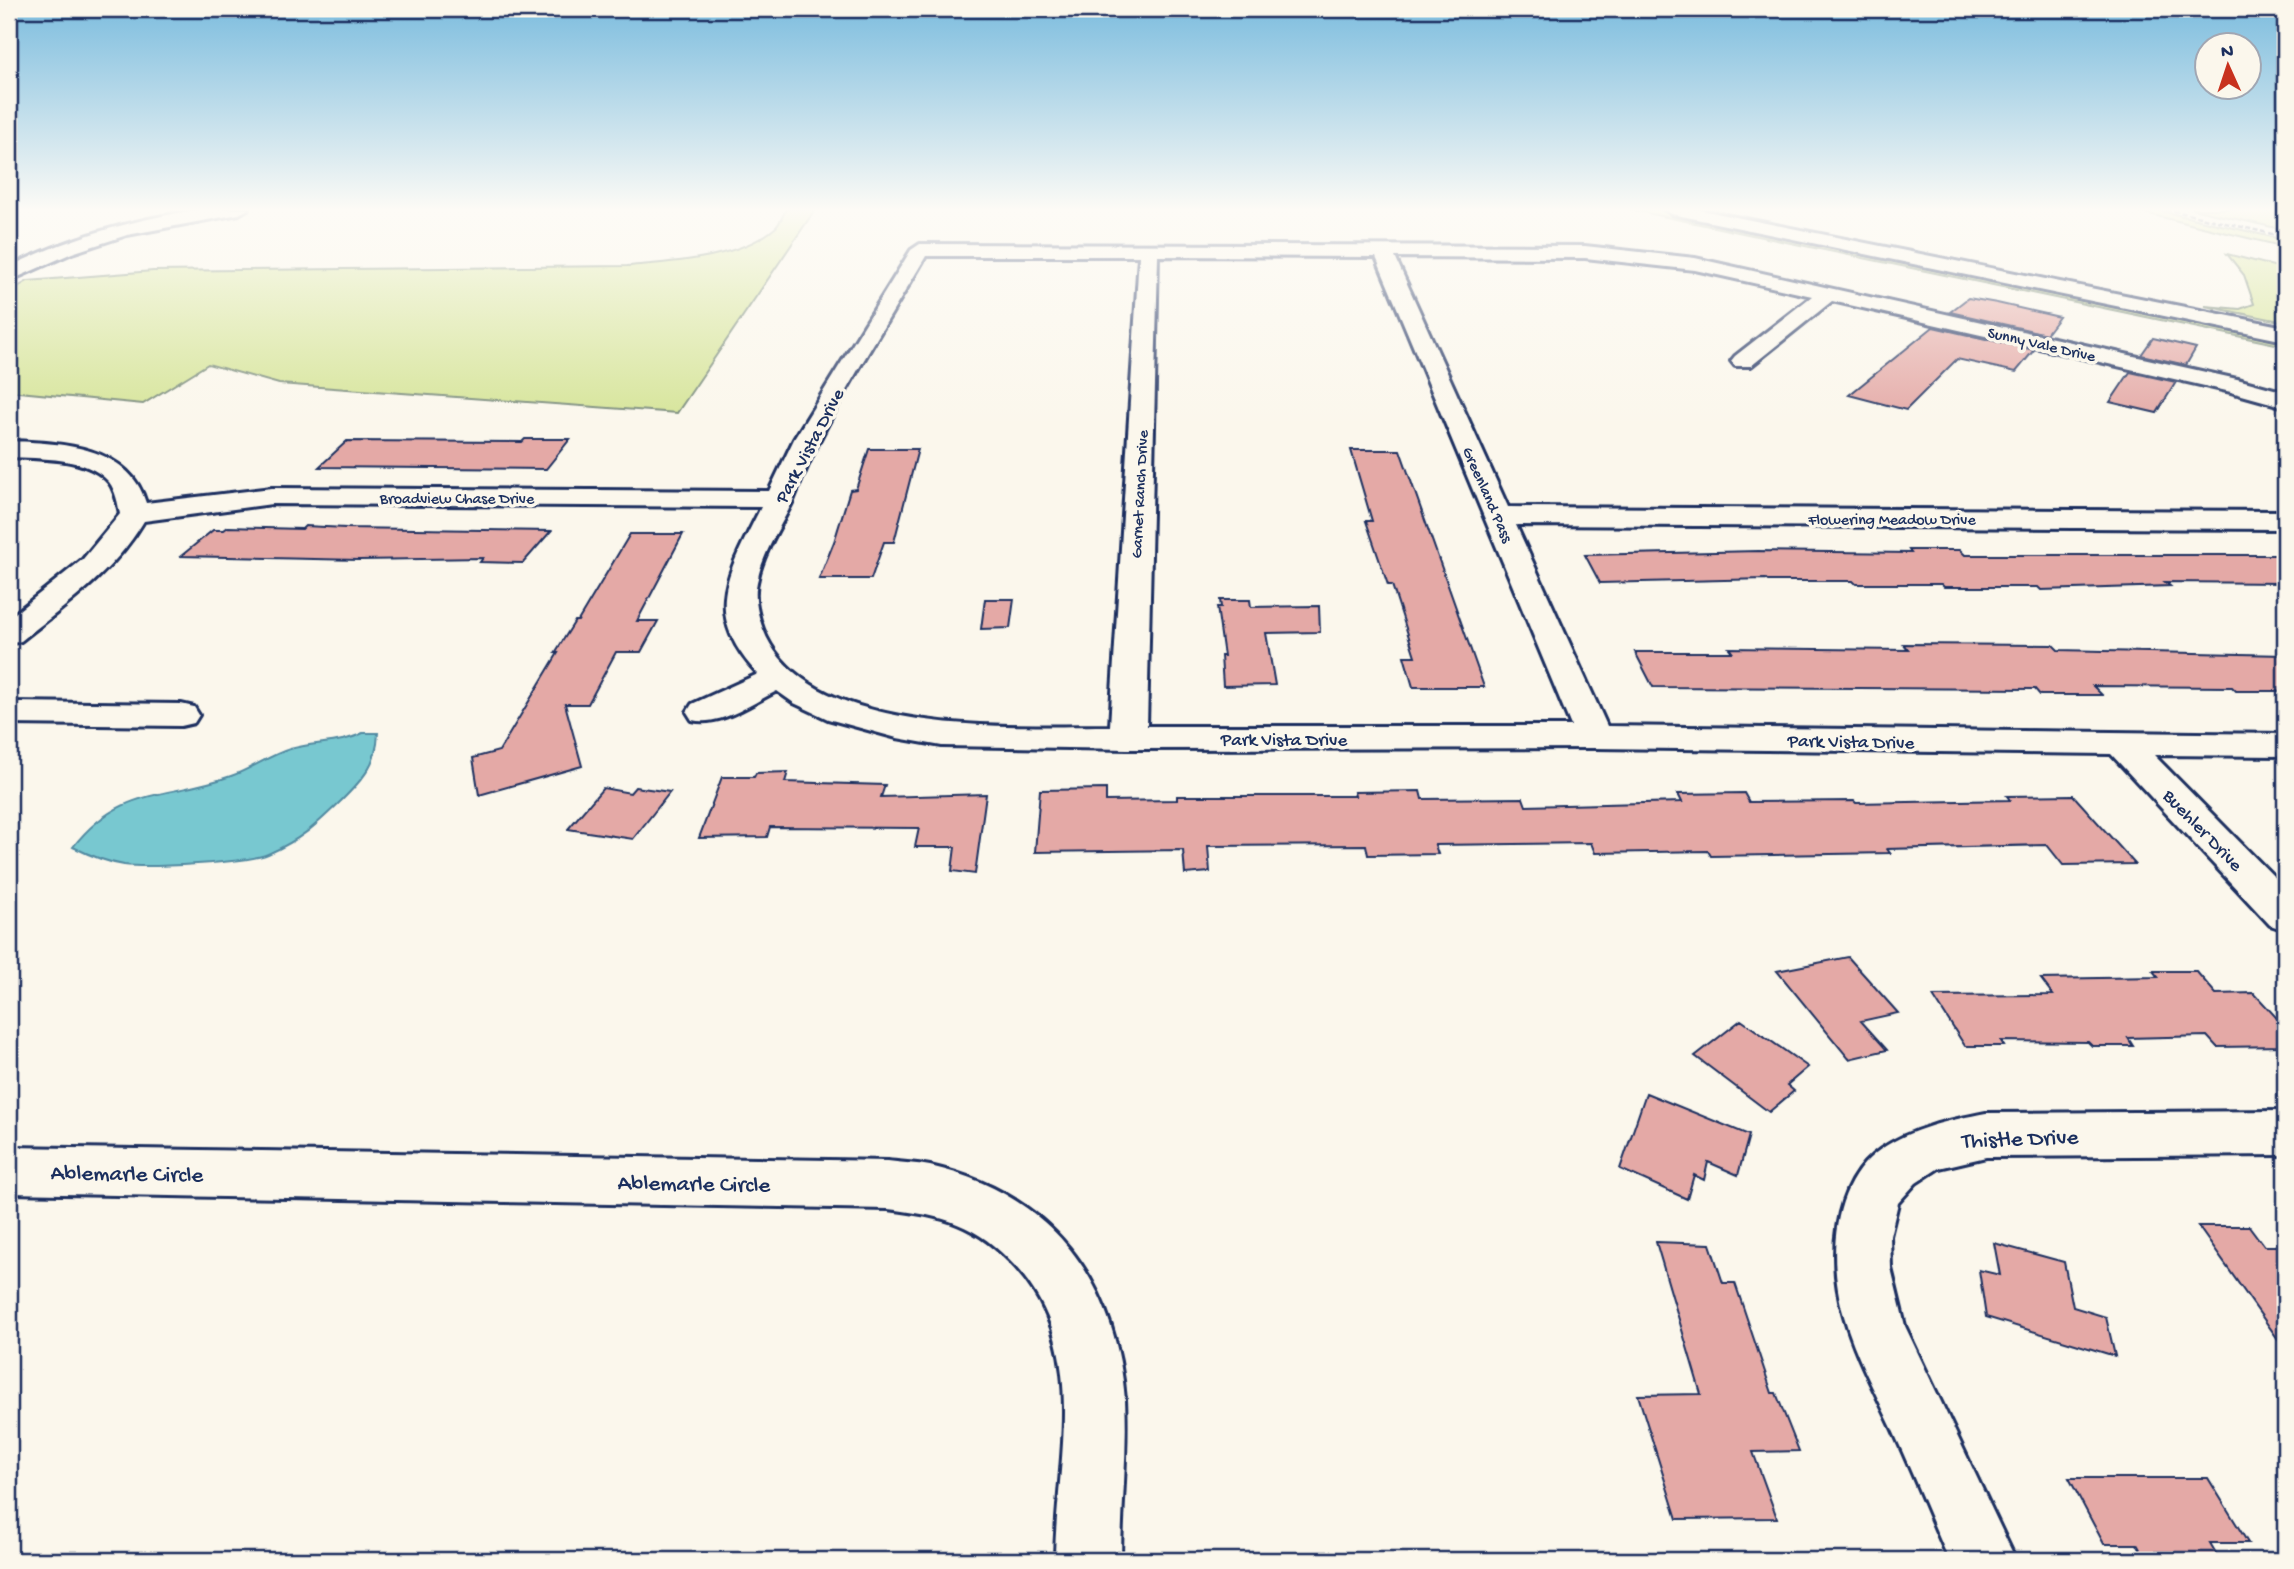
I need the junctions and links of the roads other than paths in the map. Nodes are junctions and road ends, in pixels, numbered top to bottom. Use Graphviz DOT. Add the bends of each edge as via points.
graph roads {
  1 [pos="901,282"];
  2 [pos="1148,282"];
  3 [pos="1396,282"];
  4 [pos="1776,282"];
  5 [pos="2031,282"];
  6 [pos="1828,294"];
  7 [pos="2285,334"];
  8 [pos="1743,361"];
  9 [pos="2285,400"];
  10 [pos="9,449"];
  11 [pos="780,499"];
  12 [pos="134,514"];
  13 [pos="1498,516"];
  14 [pos="2285,520"];
  15 [pos="9,634"];
  16 [pos="779,677"];
  17 [pos="705,712"];
  18 [pos="9,713"];
  19 [pos="181,715"];
  20 [pos="1594,737"];
  21 [pos="1128,738"];
  22 [pos="2122,744"];
  23 [pos="2285,746"];
  24 [pos="2285,914"];
  25 [pos="2285,1133"];
  26 [pos="9,1170"];
  27 [pos="1088,1560"];
  28 [pos="1983,1560"];
  1 -- 11 [label="street, Park Vista Drive" via="807,439"];
  2 -- 21 [label="street, Garnet Ranch Drive"];
  3 -- 13 [label="street, Greenland Pass"];
  4 -- 6 [label="street, Sunny Vale Drive"];
  5 -- 7 [label="street"];
  6 -- 8 [label="street"];
  6 -- 9 [label="street, Sunny Vale Drive"];
  10 -- 12 [label="street" via="96,461 126,485"];
  11 -- 12 [label="street, Broadview Chase Drive" via="272,496"];
  11 -- 16 [label="street, Park Vista Drive" via="743,578 740,598 740,612 754,650"];
  12 -- 15 [label="street" via="122,536 96,565"];
  13 -- 14 [label="street, Flowering Meadow Drive"];
  13 -- 20 [label="street, Greenland Pass"];
  16 -- 17 [label="street"];
  16 -- 21 [label="street, Park Vista Drive" via="806,696 841,711 942,735"];
  18 -- 19 [label="street"];
  20 -- 21 [label="street, Park Vista Drive"];
  20 -- 22 [label="street, Park Vista Drive"];
  22 -- 23 [label="street, Park Vista Drive"];
  22 -- 24 [label="street, Buehler Drive"];
  25 -- 28 [label="street, Thistle Drive" via="1956,1139 1930,1146 1891,1170 1877,1189 1866,1211 1860,1250 1869,1304"];
  26 -- 27 [label="street, Ablemarle Circle" via="888,1185 932,1190 984,1208 1022,1234 1055,1271 1084,1332 1094,1403"];
}
